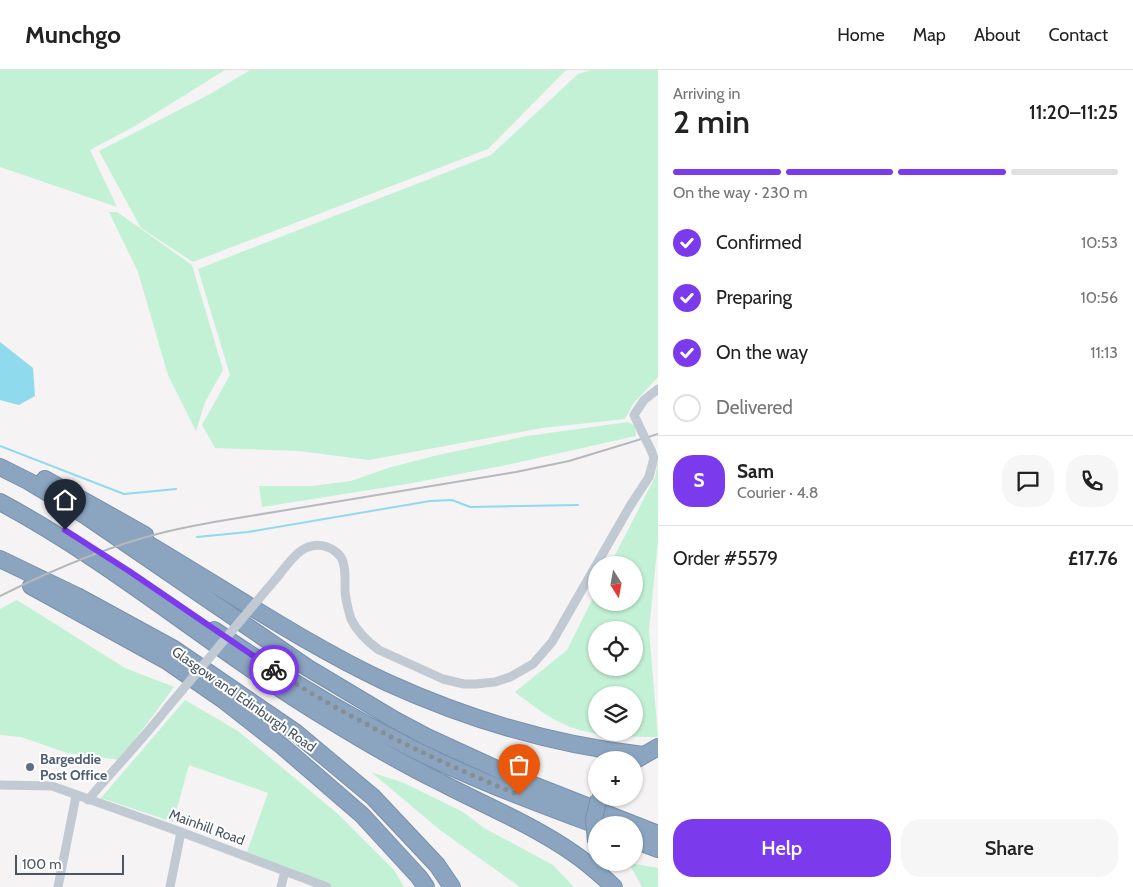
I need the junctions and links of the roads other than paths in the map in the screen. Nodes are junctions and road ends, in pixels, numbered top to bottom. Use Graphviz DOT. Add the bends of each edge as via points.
graph roads {
  1 [pos="658,389"];
  2 [pos="0,455"];
  3 [pos="0,467"];
  4 [pos="28,481"];
  5 [pos="0,492"];
  6 [pos="0,502"];
  7 [pos="0,559"];
  8 [pos="0,571"];
  9 [pos="266,616"];
  10 [pos="210,628"];
  11 [pos="658,747"];
  12 [pos="615,751"];
  13 [pos="643,755"];
  14 [pos="0,785"];
  15 [pos="76,796"];
  16 [pos="88,800"];
  17 [pos="482,803"];
  18 [pos="588,822"];
  19 [pos="181,832"];
  20 [pos="658,834"];
  21 [pos="643,843"];
  22 [pos="658,849"];
  23 [pos="285,871"];
  24 [pos="609,871"];
  25 [pos="58,887"];
  26 [pos="170,887"];
  27 [pos="281,887"];
  28 [pos="327,887"];
  29 [pos="426,887"];
  30 [pos="452,887"];
  31 [pos="614,887"];
  32 [pos="618,887"];
  1 -- 16 [label="street, bridge" via="644,400 634,415 654,458 649,477 552,642 533,664 495,682 452,682 379,650 354,624 346,602 343,562 338,554 318,545 306,547"];
  2 -- 9 [label="highway" via="143,533"];
  3 -- 4 [label="highway"];
  4 -- 9 [label="highway" via="99,516"];
  4 -- 20 [label="highway" via="86,516 308,668 395,720 522,781"];
  5 -- 10 [label="highway" via="129,571"];
  6 -- 17 [label="highway" via="109,568 307,706 438,782"];
  7 -- 30 [label="highway, Glasgow and Edinburgh Road" via="77,596 174,649 295,732 373,796 437,865"];
  8 -- 29 [label="highway, Glasgow and Edinburgh Road" via="167,661 222,699 362,816"];
  9 -- 12 [label="highway" via="385,682 467,715 527,733"];
  10 -- 17 [label="highway" via="298,693"];
  10 -- 18 [label="highway" via="302,688 415,750"];
  11 -- 13 [label="highway"];
  14 -- 15 [label="street, Mainhill Road" via="48,786"];
  15 -- 16 [label="street, Mainhill Road"];
  15 -- 25 [label="street"];
  16 -- 19 [label="street, Mainhill Road"];
  17 -- 31 [label="highway" via="573,853"];
  19 -- 23 [label="street, Mainhill Road"];
  19 -- 26 [label="street"];
  21 -- 22 [label="highway"];
  23 -- 27 [label="street"];
  23 -- 28 [label="street, Mainhill Road"];
  24 -- 32 [label="highway"];
}
